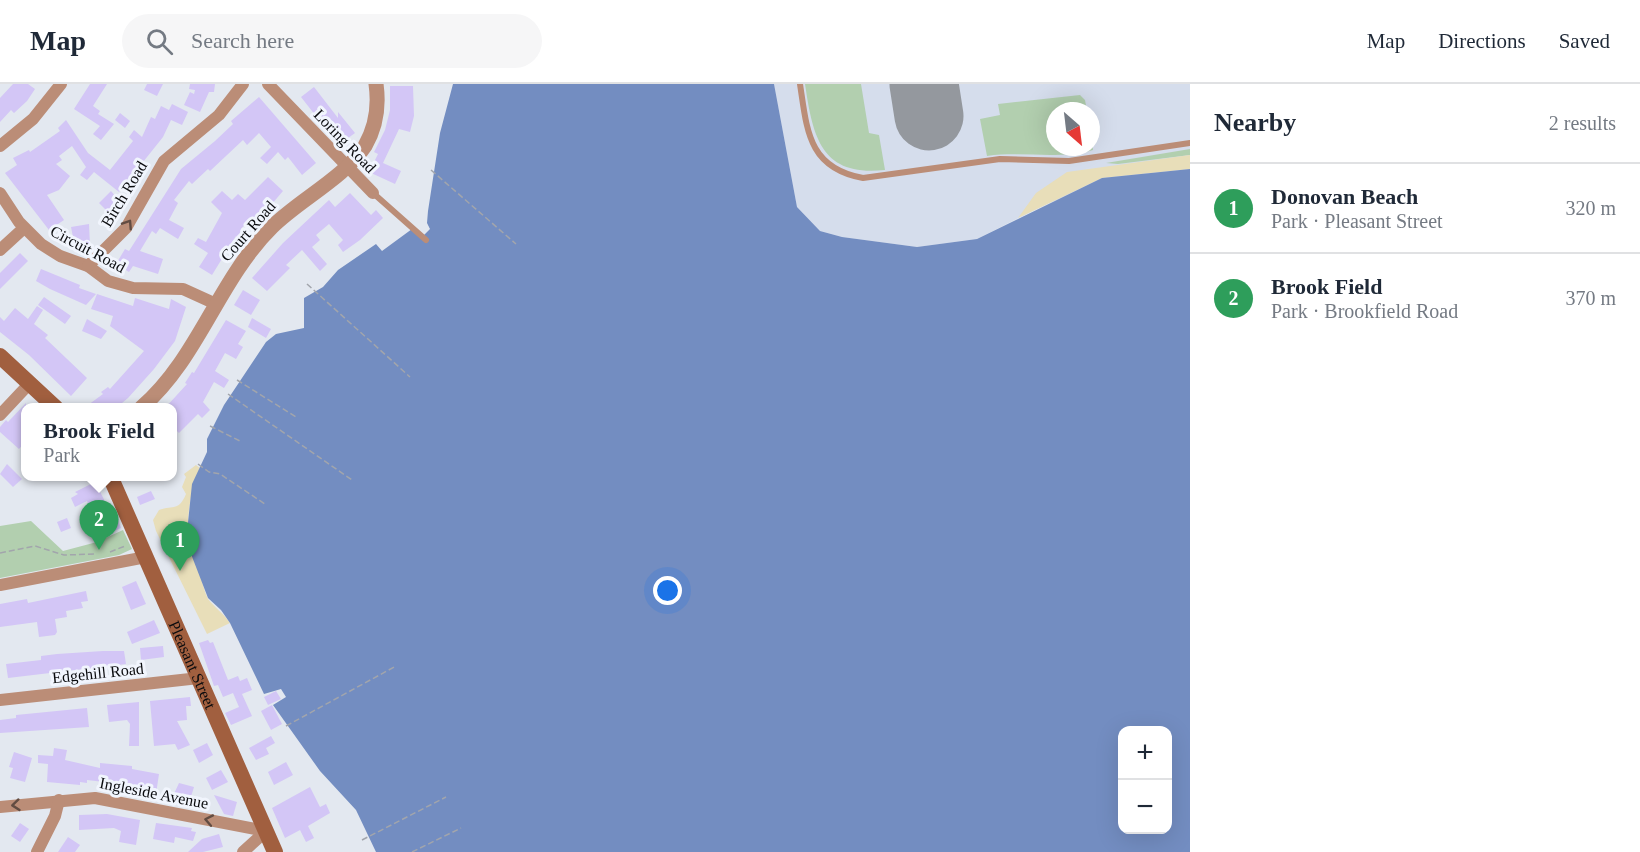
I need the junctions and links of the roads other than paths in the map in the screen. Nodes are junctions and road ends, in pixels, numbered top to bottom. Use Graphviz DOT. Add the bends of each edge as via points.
graph roads {
  1 [pos="61,84"];
  2 [pos="268,84"];
  3 [pos="376,84"];
  4 [pos="800,84"];
  5 [pos="240,85"];
  6 [pos="1190,143"];
  7 [pos="0,146"];
  8 [pos="347,166"];
  9 [pos="0,194"];
  10 [pos="373,194"];
  11 [pos="24,228"];
  12 [pos="426,240"];
  13 [pos="0,250"];
  14 [pos="88,266"];
  15 [pos="216,304"];
  16 [pos="0,356"];
  17 [pos="30,384"];
  18 [pos="51,403"];
  19 [pos="146,403"];
  20 [pos="0,415"];
  21 [pos="112,481"];
  22 [pos="146,557"];
  23 [pos="0,585"];
  24 [pos="199,678"];
  25 [pos="0,700"];
  26 [pos="58,800"];
  27 [pos="0,807"];
  28 [pos="266,831"];
  29 [pos="37,852"];
  30 [pos="243,852"];
  31 [pos="275,852"];
  1 -- 7 [label="street" via="33,119"];
  2 -- 8 [label="street, Loring Road"];
  3 -- 8 [label="street, Court Road" via="377,108 372,131 363,149"];
  4 -- 6 [label="lane" via="805,123 814,147 835,169 863,178 1000,159 1069,161"];
  14 -- 5 [label="street, Birch Road, one-way" via="126,228 164,161 219,115"];
  8 -- 10 [label="street, Loring Road"];
  8 -- 15 [label="street, Court Road" via="272,227 243,261"];
  9 -- 11 [label="street, Circuit Road"];
  10 -- 12 [label="lane"];
  11 -- 13 [label="street"];
  11 -- 14 [label="street, Circuit Road" via="52,251"];
  14 -- 15 [label="street, Circuit Road" via="120,286 183,289"];
  15 -- 19 [label="street, Court Road" via="179,368"];
  16 -- 17 [label="main road"];
  17 -- 18 [label="main road"];
  17 -- 20 [label="street"];
  21 -- 22 [label="main road, Pleasant Street"];
  22 -- 23 [label="street"];
  22 -- 24 [label="main road, Pleasant Street"];
  24 -- 25 [label="street, Edgehill Road"];
  24 -- 28 [label="main road, Pleasant Street"];
  26 -- 27 [label="street, Ingleside Avenue, one-way"];
  28 -- 26 [label="street, Ingleside Avenue, one-way" via="95,798"];
  26 -- 29 [label="street" via="55,816"];
  28 -- 30 [label="street"];
  28 -- 31 [label="main road, Pleasant Street"];
}
